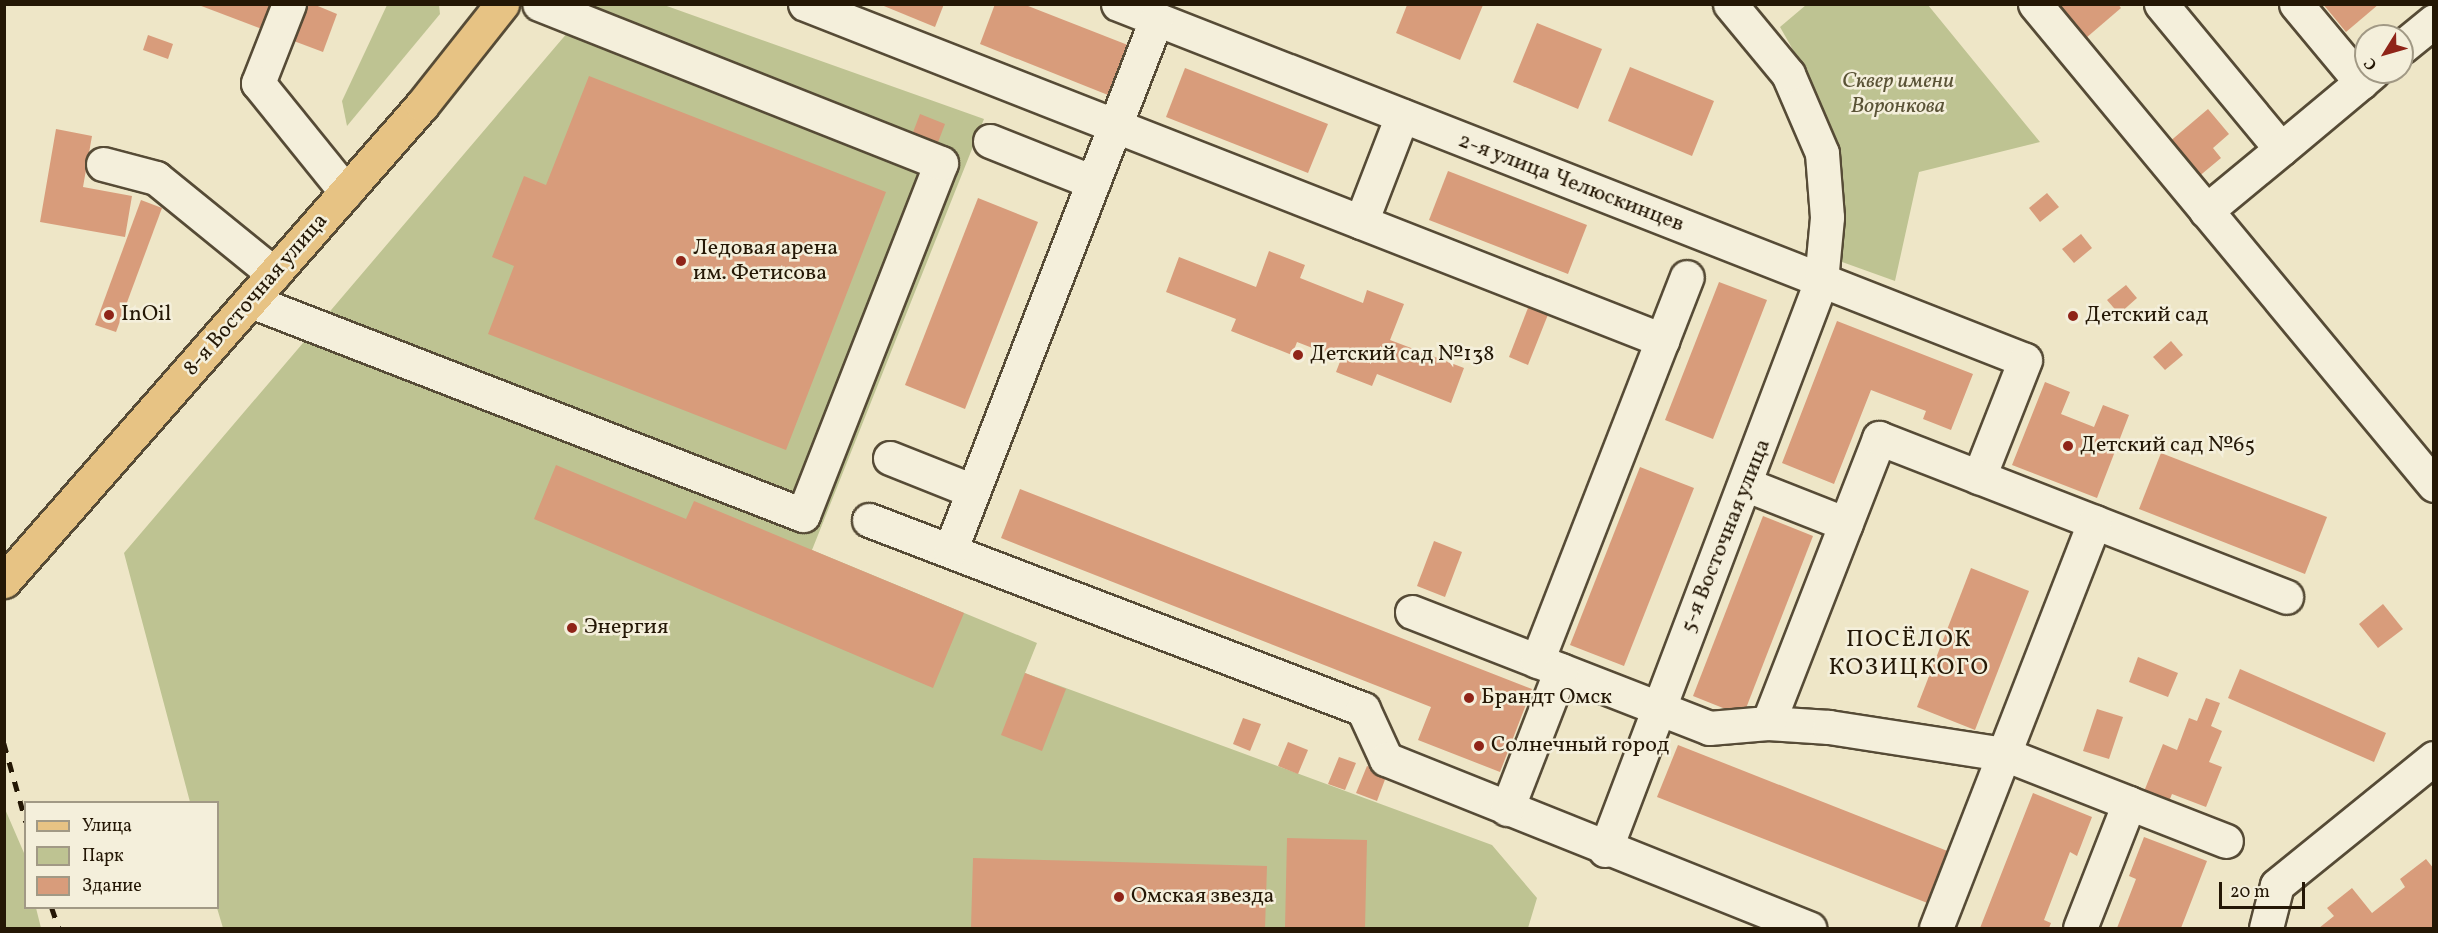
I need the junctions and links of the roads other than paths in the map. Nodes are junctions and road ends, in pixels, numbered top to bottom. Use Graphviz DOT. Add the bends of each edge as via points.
graph roads {
  1 [pos="289,4"];
  2 [pos="539,4"];
  3 [pos="805,4"];
  4 [pos="1118,4"];
  5 [pos="1730,4"];
  6 [pos="2035,4"];
  7 [pos="2161,4"];
  8 [pos="2296,4"];
  9 [pos="2422,4"];
  10 [pos="493,8"];
  11 [pos="1156,20"];
  12 [pos="2433,20"];
  13 [pos="2414,37"];
  14 [pos="2354,64"];
  15 [pos="2359,84"];
  16 [pos="1402,116"];
  17 [pos="1114,126"];
  18 [pos="990,141"];
  19 [pos="2281,149"];
  20 [pos="103,164"];
  21 [pos="1093,182"];
  22 [pos="346,192"];
  23 [pos="2206,211"];
  24 [pos="1361,222"];
  25 [pos="274,274"];
  26 [pos="1687,278"];
  27 [pos="1821,281"];
  28 [pos="251,301"];
  29 [pos="1662,340"];
  30 [pos="890,458"];
  31 [pos="1979,477"];
  32 [pos="1747,484"];
  33 [pos="2433,485"];
  34 [pos="973,491"];
  35 [pos="869,520"];
  36 [pos="2094,522"];
  37 [pos="1845,524"];
  38 [pos="950,550"];
  39 [pos="4,581"];
  40 [pos="2286,597"];
  41 [pos="1412,612"];
  42 [pos="1549,665"];
  43 [pos="1657,708"];
  44 [pos="1768,723"];
  45 [pos="2004,754"];
  46 [pos="2433,758"];
  47 [pos="2129,803"];
  48 [pos="1507,808"];
  49 [pos="2226,841"];
  50 [pos="1605,850"];
  51 [pos="1809,928"];
  52 [pos="1936,928"];
  53 [pos="2080,928"];
  54 [pos="2266,928"];
  1 -- 22 [label="street" via="258,83"];
  2 -- 28 [label="street" via="941,163 803,514"];
  3 -- 17 [label="street"];
  4 -- 11 [label="street, 2-я улица Челюскинцев"];
  5 -- 27 [label="street, 5-я Восточная улица" via="1788,74 1822,153 1827,216"];
  6 -- 23 [label="street"];
  7 -- 19 [label="street"];
  8 -- 14 [label="street"];
  9 -- 12 [label="street"];
  10 -- 22 [label="main road, 8-я Восточная улица"];
  11 -- 16 [label="street, 2-я улица Челюскинцев"];
  11 -- 17 [label="street"];
  12 -- 13 [label="street"];
  15 -- 19 [label="street"];
  16 -- 24 [label="street"];
  16 -- 27 [label="street, 2-я улица Челюскинцев"];
  17 -- 21 [label="street"];
  17 -- 24 [label="street"];
  18 -- 21 [label="street"];
  19 -- 23 [label="street"];
  20 -- 25 [label="street" via="156,178"];
  21 -- 34 [label="street"];
  22 -- 25 [label="main road, 8-я Восточная улица"];
  23 -- 33 [label="street"];
  24 -- 29 [label="street"];
  25 -- 28 [label="main road, 8-я Восточная улица"];
  26 -- 29 [label="street"];
  27 -- 31 [label="street, 2-я улица Челюскинцев" via="2025,360"];
  27 -- 32 [label="street, 5-я Восточная улица"];
  28 -- 39 [label="main road, 8-я Восточная улица"];
  29 -- 42 [label="street"];
  30 -- 34 [label="street"];
  31 -- 36 [label="street"];
  31 -- 37 [label="street" via="1879,438"];
  32 -- 37 [label="street"];
  32 -- 43 [label="street, 5-я Восточная улица"];
  34 -- 38 [label="street"];
  35 -- 38 [label="street"];
  36 -- 40 [label="street"];
  36 -- 45 [label="street"];
  37 -- 44 [label="street"];
  38 -- 48 [label="street" via="1363,709 1386,759"];
  41 -- 42 [label="street"];
  42 -- 43 [label="street"];
  42 -- 48 [label="street"];
  43 -- 44 [label="street" via="1709,728"];
  43 -- 50 [label="street, 5-я Восточная улица"];
  44 -- 45 [label="street"];
  45 -- 47 [label="street"];
  45 -- 52 [label="street"];
  46 -- 54 [label="street" via="2277,885"];
  47 -- 49 [label="street"];
  47 -- 53 [label="street"];
  48 -- 50 [label="street"];
  50 -- 51 [label="street"];
}
